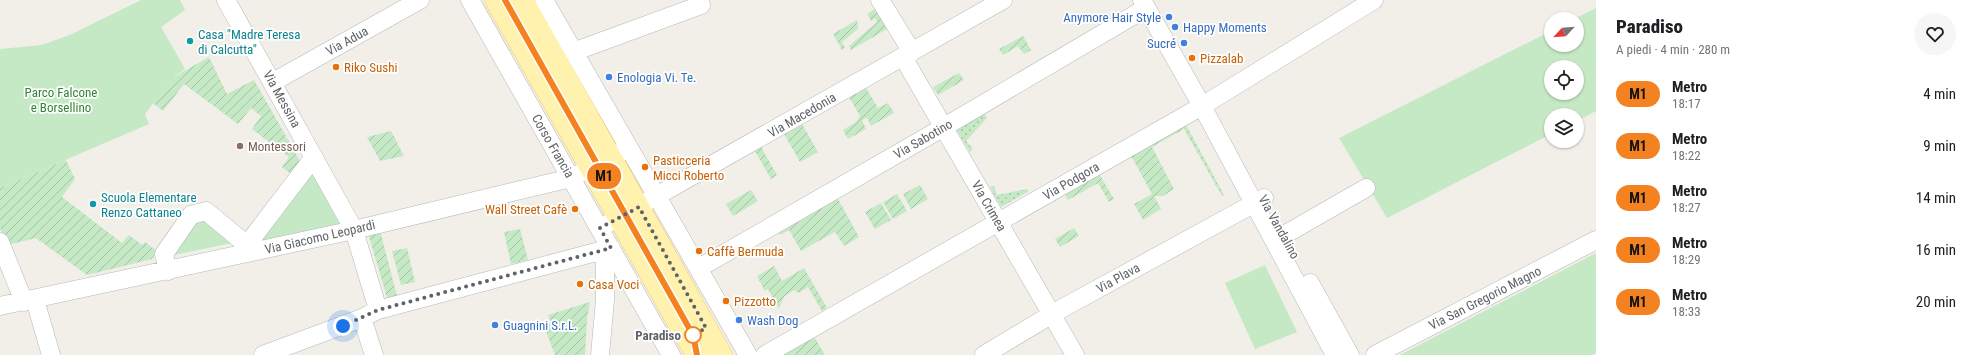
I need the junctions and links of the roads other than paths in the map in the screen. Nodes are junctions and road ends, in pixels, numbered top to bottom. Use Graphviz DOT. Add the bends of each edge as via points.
graph roads {
  1 [pos="226,0"];
  2 [pos="420,0"];
  3 [pos="470,0"];
  4 [pos="496,0"];
  5 [pos="522,0"];
  6 [pos="544,0"];
  7 [pos="699,0"];
  8 [pos="880,0"];
  9 [pos="1003,0"];
  10 [pos="1374,0"];
  11 [pos="1144,4"];
  12 [pos="573,52"];
  13 [pos="908,54"];
  14 [pos="273,82"];
  15 [pos="1202,106"];
  16 [pos="944,127"];
  17 [pos="620,153"];
  18 [pos="314,157"];
  19 [pos="592,168"];
  20 [pos="571,178"];
  21 [pos="1366,188"];
  22 [pos="658,197"];
  23 [pos="1259,201"];
  24 [pos="629,212"];
  25 [pos="999,222"];
  26 [pos="600,228"];
  27 [pos="354,230"];
  28 [pos="1284,235"];
  29 [pos="1596,240"];
  30 [pos="0,242"];
  31 [pos="611,248"];
  32 [pos="244,250"];
  33 [pos="698,268"];
  34 [pos="168,271"];
  35 [pos="29,301"];
  36 [pos="0,306"];
  37 [pos="378,310"];
  38 [pos="1052,315"];
  39 [pos="362,318"];
  40 [pos="51,355"];
  41 [pos="263,355"];
  42 [pos="374,355"];
  43 [pos="600,355"];
  44 [pos="671,355"];
  45 [pos="698,355"];
  46 [pos="721,355"];
  47 [pos="748,355"];
  48 [pos="765,355"];
  49 [pos="984,355"];
  50 [pos="1075,355"];
  51 [pos="1335,355"];
  52 [pos="1350,355"];
  53 [pos="1375,355"];
  1 -- 14 [label="street, Via Messina"];
  2 -- 14 [label="street, Via Adua"];
  3 -- 20 [label="street, Corso Francia"];
  4 -- 19 [label="main road, Corso Francia"];
  5 -- 17 [label="main road, Corso Francia"];
  6 -- 12 [label="street, Corso Francia"];
  7 -- 12 [label="street" via="701,5"];
  8 -- 13 [label="street, Via Crimea"];
  9 -- 13 [label="street, Via Macedonia"];
  10 -- 15 [label="street, Via Podgora"];
  11 -- 15 [label="street"];
  11 -- 16 [label="street, Via Sabotino"];
  12 -- 17 [label="street, Corso Francia"];
  13 -- 16 [label="street, Via Crimea"];
  13 -- 22 [label="street, Via Macedonia"];
  14 -- 18 [label="street, Via Messina"];
  15 -- 23 [label="street, Via Vandalino" via="1217,112"];
  15 -- 25 [label="street, Via Podgora"];
  16 -- 25 [label="street, Via Crimea"];
  16 -- 33 [label="street, Via Sabotino"];
  17 -- 19 [label="street, Via Giacomo Leopardi"];
  17 -- 22 [label="street, Corso Francia"];
  17 -- 24 [label="main road, Corso Francia"];
  18 -- 27 [label="street, Via Messina"];
  18 -- 32 [label="street"];
  19 -- 20 [label="street, Via Giacomo Leopardi"];
  19 -- 24 [label="main road, Corso Francia"];
  20 -- 26 [label="street, Corso Francia"];
  20 -- 27 [label="street, Via Giacomo Leopardi"];
  21 -- 28 [label="street"];
  22 -- 24 [label="street, Via Macedonia"];
  22 -- 33 [label="street, Corso Francia"];
  23 -- 28 [label="street, Via Vandalino"];
  23 -- 38 [label="street, Via Plava"];
  23 -- 51 [label="street, Via Vandalino"];
  24 -- 26 [label="street, Via Macedonia"];
  24 -- 45 [label="main road, Corso Francia"];
  24 -- 46 [label="main road, Corso Francia"];
  25 -- 38 [label="street, Via Crimea"];
  25 -- 48 [label="street, Via Podgora"];
  26 -- 31 [label="street, Corso Francia"];
  27 -- 32 [label="street, Via Giacomo Leopardi"];
  27 -- 37 [label="street, Via Messina"];
  28 -- 52 [label="street, Via Vandalino"];
  29 -- 53 [label="street, Via San Gregorio Magno"];
  30 -- 35 [label="street"];
  31 -- 37 [label="street"];
  31 -- 43 [label="street" via="605,262 605,300"];
  31 -- 44 [label="street, Corso Francia"];
  32 -- 34 [label="street, Via Giacomo Leopardi"];
  32 -- 34 [label="street" via="206,211 192,215 164,254"];
  33 -- 47 [label="street, Corso Francia"];
  34 -- 35 [label="street, Via Giacomo Leopardi"];
  35 -- 36 [label="street, Via Giacomo Leopardi"];
  35 -- 40 [label="street"];
  37 -- 39 [label="street"];
  38 -- 49 [label="street, Via Plava"];
  38 -- 50 [label="street, Via Crimea"];
  39 -- 41 [label="street"];
  39 -- 42 [label="street"];
}
